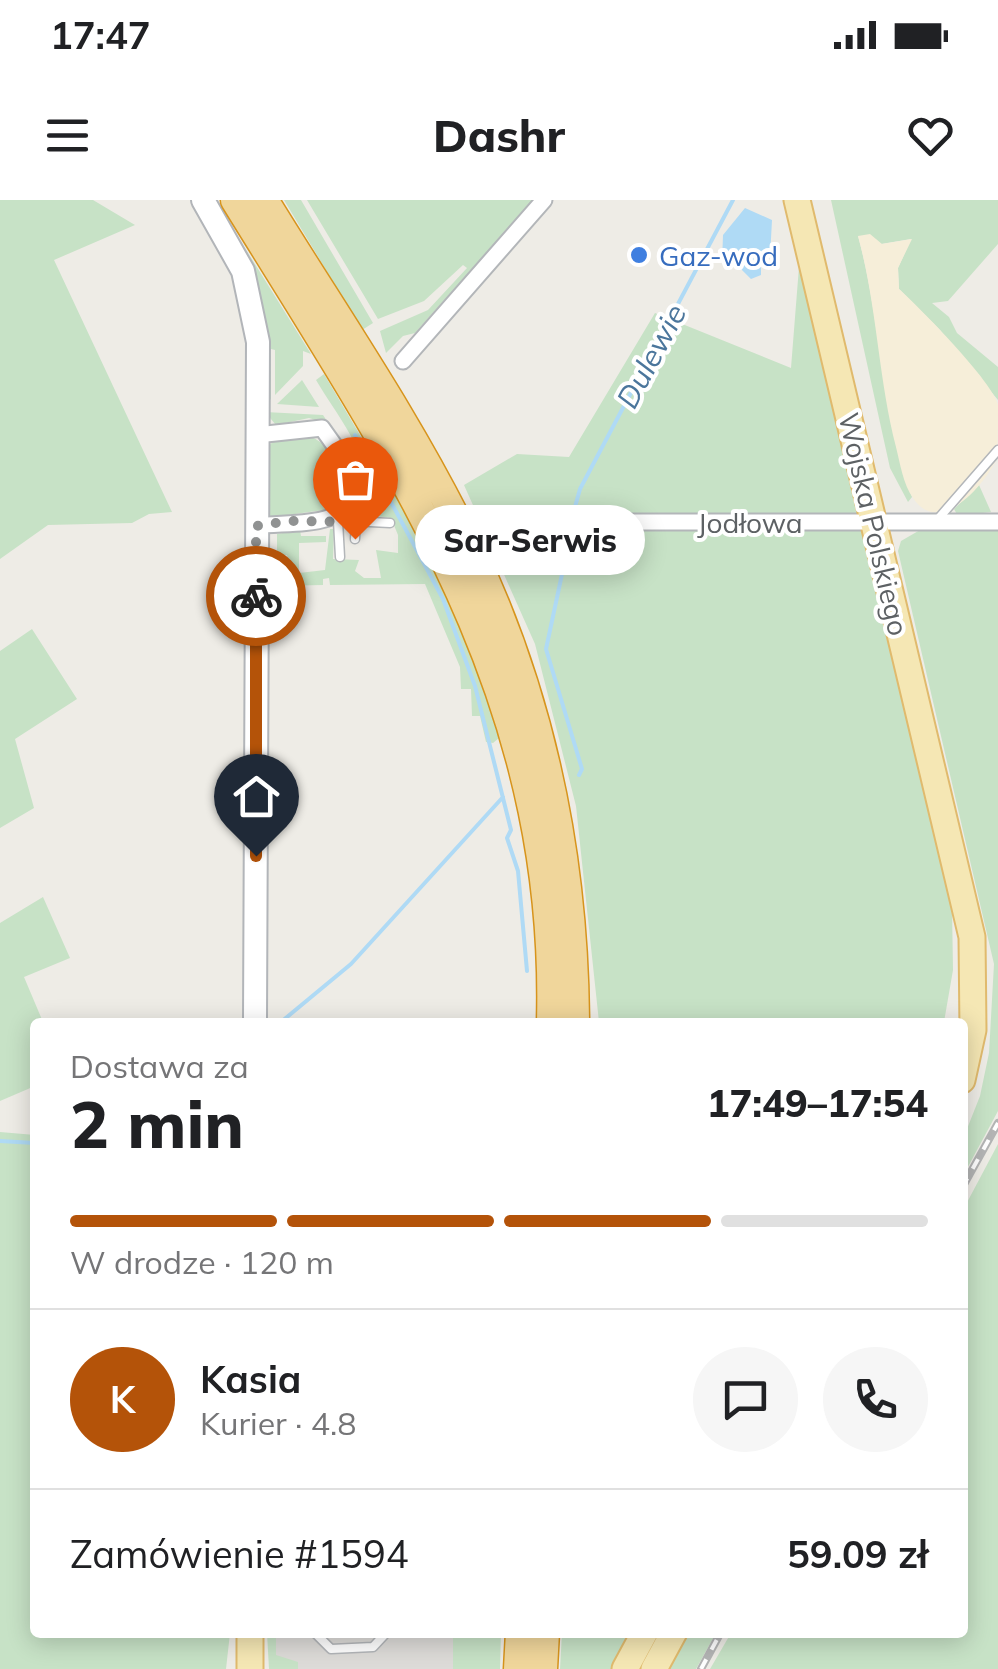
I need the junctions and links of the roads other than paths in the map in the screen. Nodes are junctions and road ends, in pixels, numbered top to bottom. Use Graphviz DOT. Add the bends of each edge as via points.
graph roads {
  1 [pos="202,200"];
  2 [pos="234,200"];
  3 [pos="264,200"];
  4 [pos="544,200"];
  5 [pos="798,200"];
  6 [pos="402,360"];
  7 [pos="257,434"];
  8 [pos="998,450"];
  9 [pos="332,520"];
  10 [pos="356,522"];
  11 [pos="368,522"];
  12 [pos="502,522"];
  13 [pos="873,522"];
  14 [pos="935,522"];
  15 [pos="998,522"];
  16 [pos="390,524"];
  17 [pos="256,526"];
  18 [pos="367,536"];
  19 [pos="355,539"];
  20 [pos="340,557"];
  21 [pos="951,848"];
  22 [pos="573,937"];
  23 [pos="255,1018"];
  24 [pos="550,1018"];
  25 [pos="575,1018"];
  26 [pos="589,1018"];
  27 [pos="957,1018"];
  28 [pos="968,1050"];
  29 [pos="250,1638"];
  30 [pos="320,1638"];
  31 [pos="384,1638"];
  32 [pos="520,1638"];
  33 [pos="545,1638"];
  34 [pos="642,1638"];
  35 [pos="671,1638"];
  36 [pos="382,1642"];
  37 [pos="394,1648"];
  38 [pos="250,1669"];
  39 [pos="518,1669"];
  40 [pos="544,1669"];
  41 [pos="625,1669"];
  42 [pos="654,1669"];
  1 -- 7 [label="street" via="236,255 252,300"];
  2 -- 24 [label="highway" via="400,470 482,638 515,738 536,834"];
  3 -- 22 [label="highway" via="421,456 489,588 548,767"];
  4 -- 6 [label="street"];
  5 -- 13 [label="main road, Wojska Polskiego"];
  7 -- 9 [label="street" via="314,426 330,436 356,488"];
  7 -- 17 [label="street"];
  8 -- 14 [label="lane"];
  9 -- 10 [label="lane"];
  9 -- 17 [label="street"];
  9 -- 20 [label="lane"];
  10 -- 11 [label="lane"];
  10 -- 19 [label="lane"];
  11 -- 16 [label="lane"];
  11 -- 18 [label="lane"];
  12 -- 13 [label="street, Jodłowa"];
  13 -- 14 [label="street, Jodłowa"];
  13 -- 21 [label="main road, Wojska Polskiego"];
  14 -- 15 [label="street, Jodłowa"];
  17 -- 23 [label="street"];
  21 -- 27 [label="main road, Wojska Polskiego" via="961,941"];
  21 -- 28 [label="main road, Wojska Polskiego" via="975,968"];
  22 -- 25 [label="highway"];
  22 -- 26 [label="highway"];
  29 -- 38 [label="main road"];
  30 -- 36 [label="lane" via="330,1648"];
  31 -- 36 [label="lane"];
  32 -- 39 [label="highway"];
  33 -- 40 [label="highway"];
  34 -- 41 [label="main road"];
  35 -- 42 [label="main road"];
  36 -- 37 [label="lane"];
}
